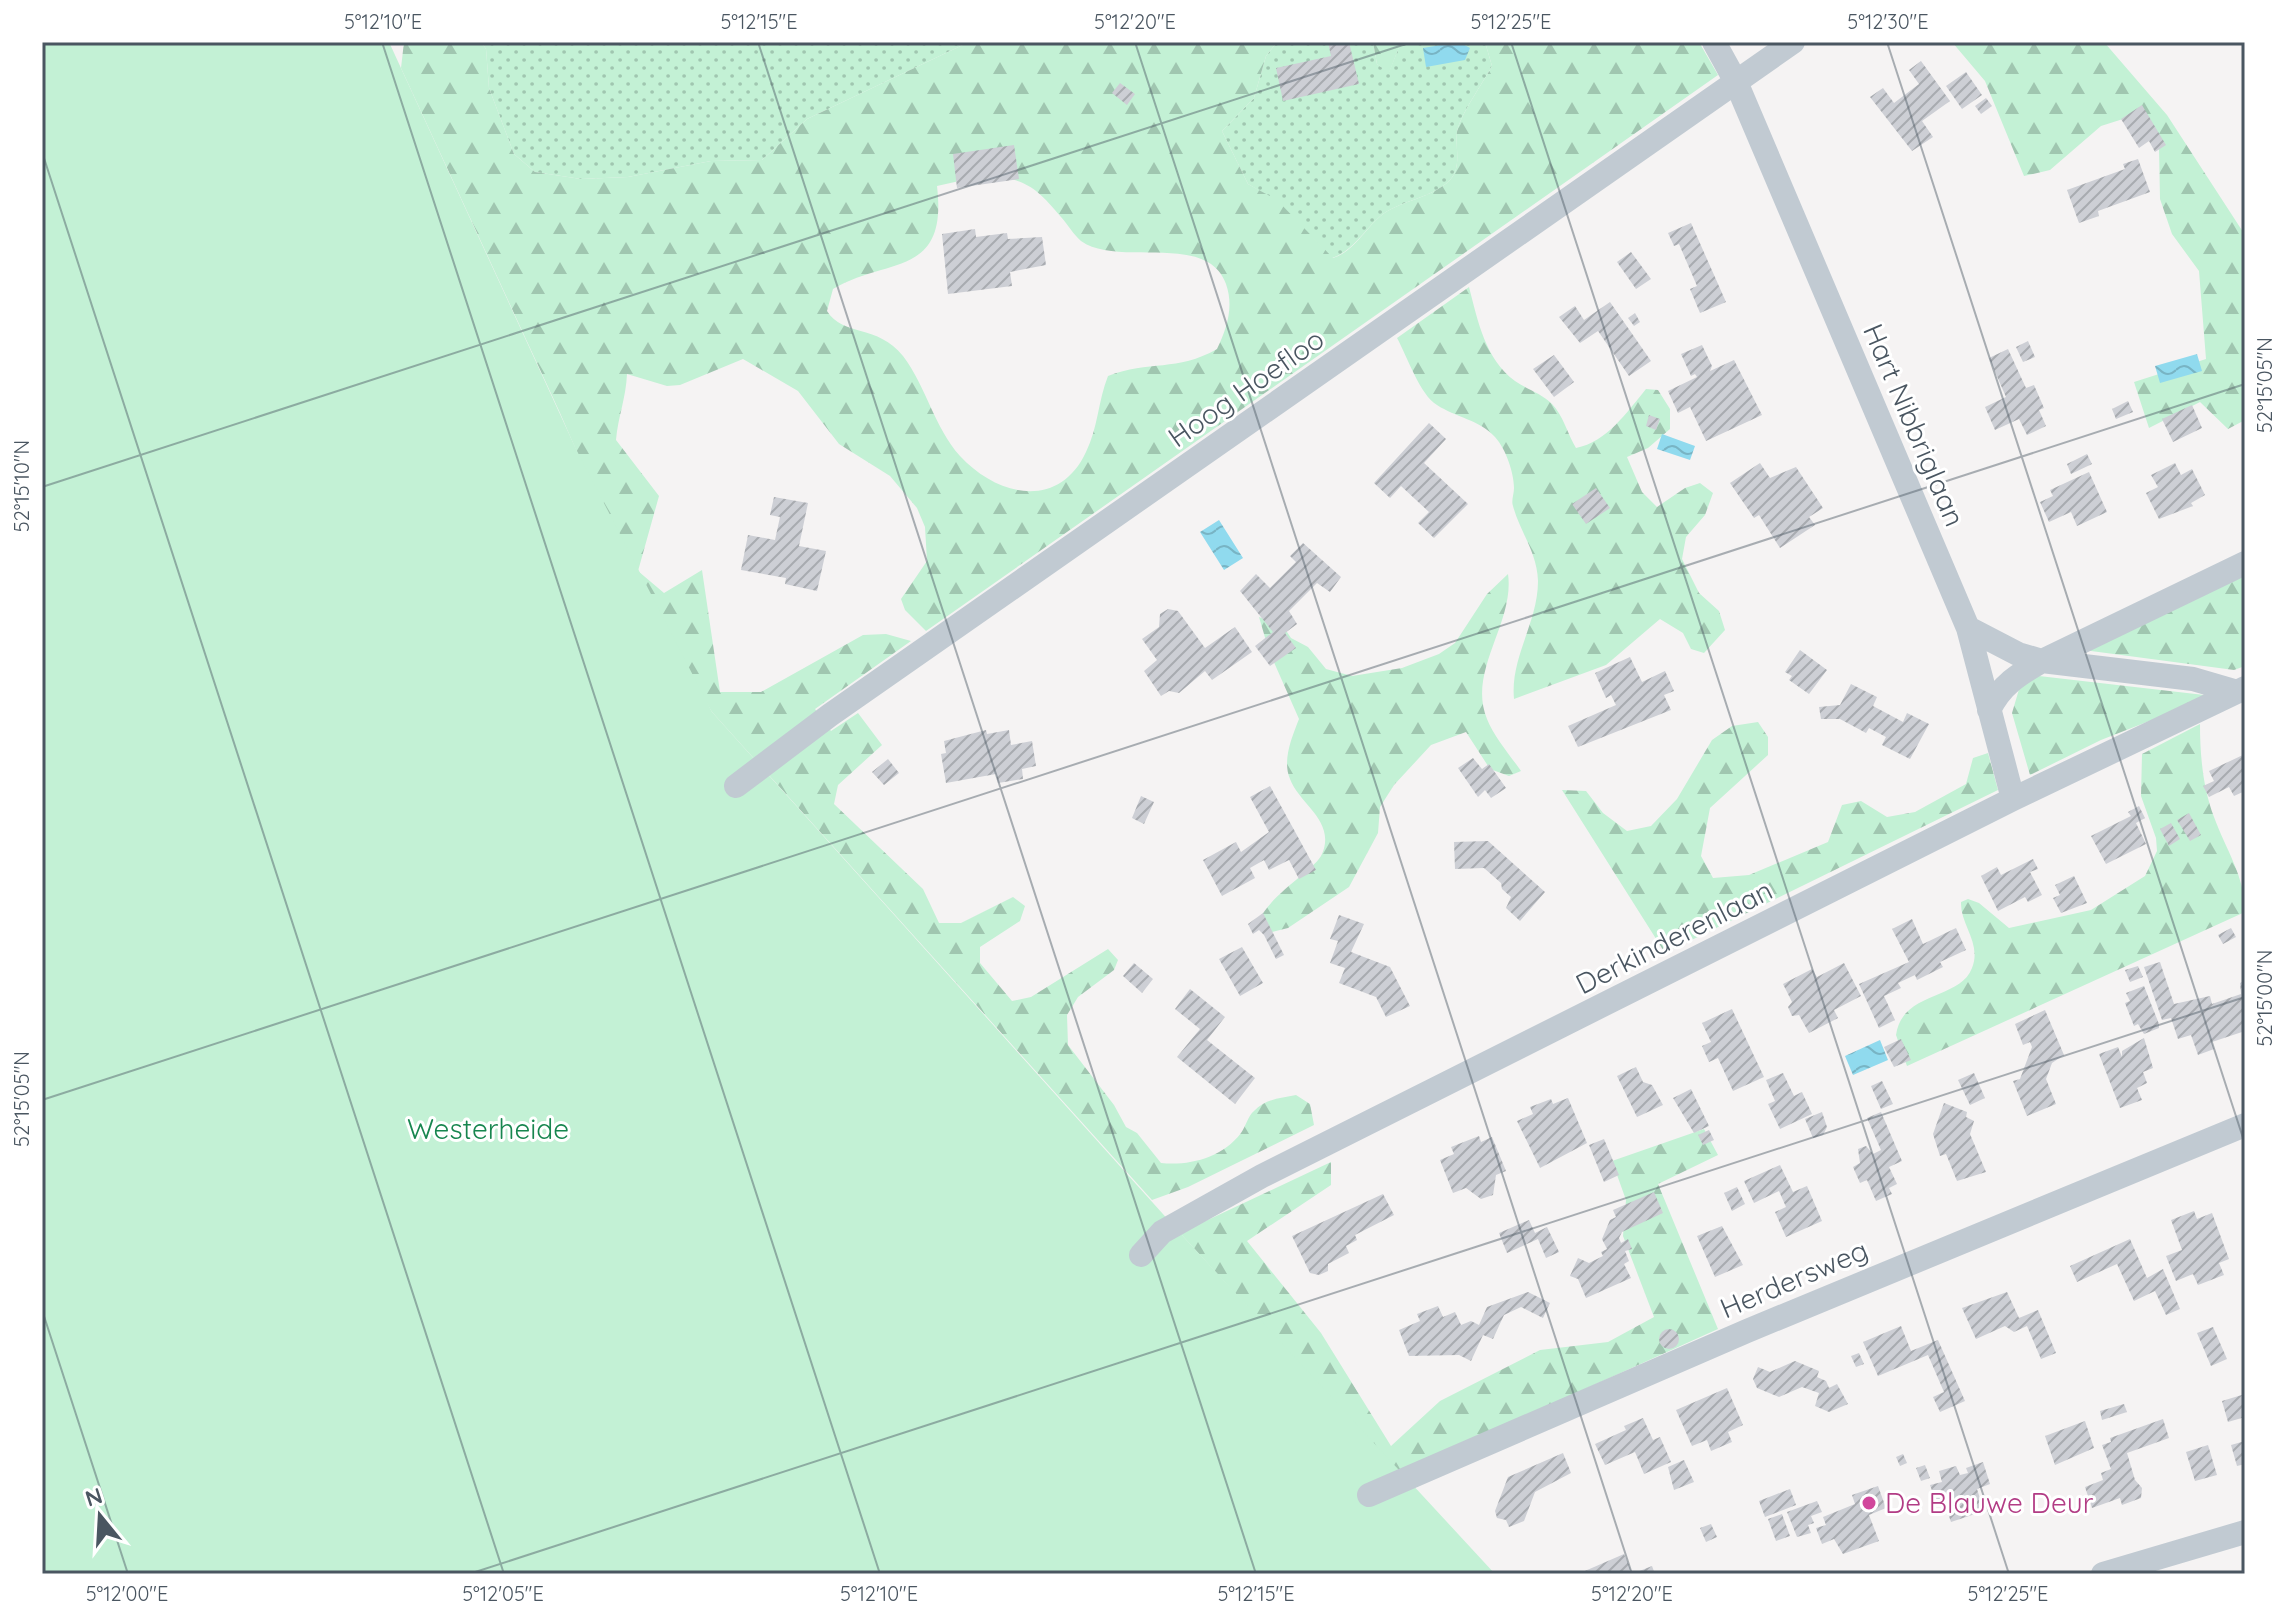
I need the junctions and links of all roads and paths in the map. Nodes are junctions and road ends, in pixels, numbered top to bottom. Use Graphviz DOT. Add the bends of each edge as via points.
graph roads {
  1 [pos="1714,42"];
  2 [pos="1793,42"];
  3 [pos="1736,82"];
  4 [pos="2245,563"];
  5 [pos="1968,628"];
  6 [pos="2042,661"];
  7 [pos="2240,690"];
  8 [pos="1989,710"];
  9 [pos="736,786"];
  10 [pos="2013,799"];
  11 [pos="2245,1125"];
  12 [pos="1141,1255"];
  13 [pos="1369,1495"];
  14 [pos="2245,1532"];
  15 [pos="2103,1574"];
  1 -- 3 [label="street, Hart Nibbriglaan"];
  2 -- 3 [label="street, Hoog Hoefloo"];
  3 -- 5 [label="street, Hart Nibbriglaan"];
  3 -- 9 [label="street, Hoog Hoefloo"];
  4 -- 6 [label="street"];
  5 -- 6 [label="street"];
  5 -- 8 [label="street, Hart Nibbriglaan"];
  6 -- 7 [label="street" via="2193,679"];
  6 -- 8 [label="street" via="2012,678"];
  7 -- 10 [label="street, Derkinderenlaan"];
  8 -- 10 [label="street, Hart Nibbriglaan"];
  10 -- 12 [label="street, Derkinderenlaan" via="1262,1176 1162,1232"];
  11 -- 13 [label="street, Herdersweg" via="1747,1331"];
  14 -- 15 [label="street"];
}
